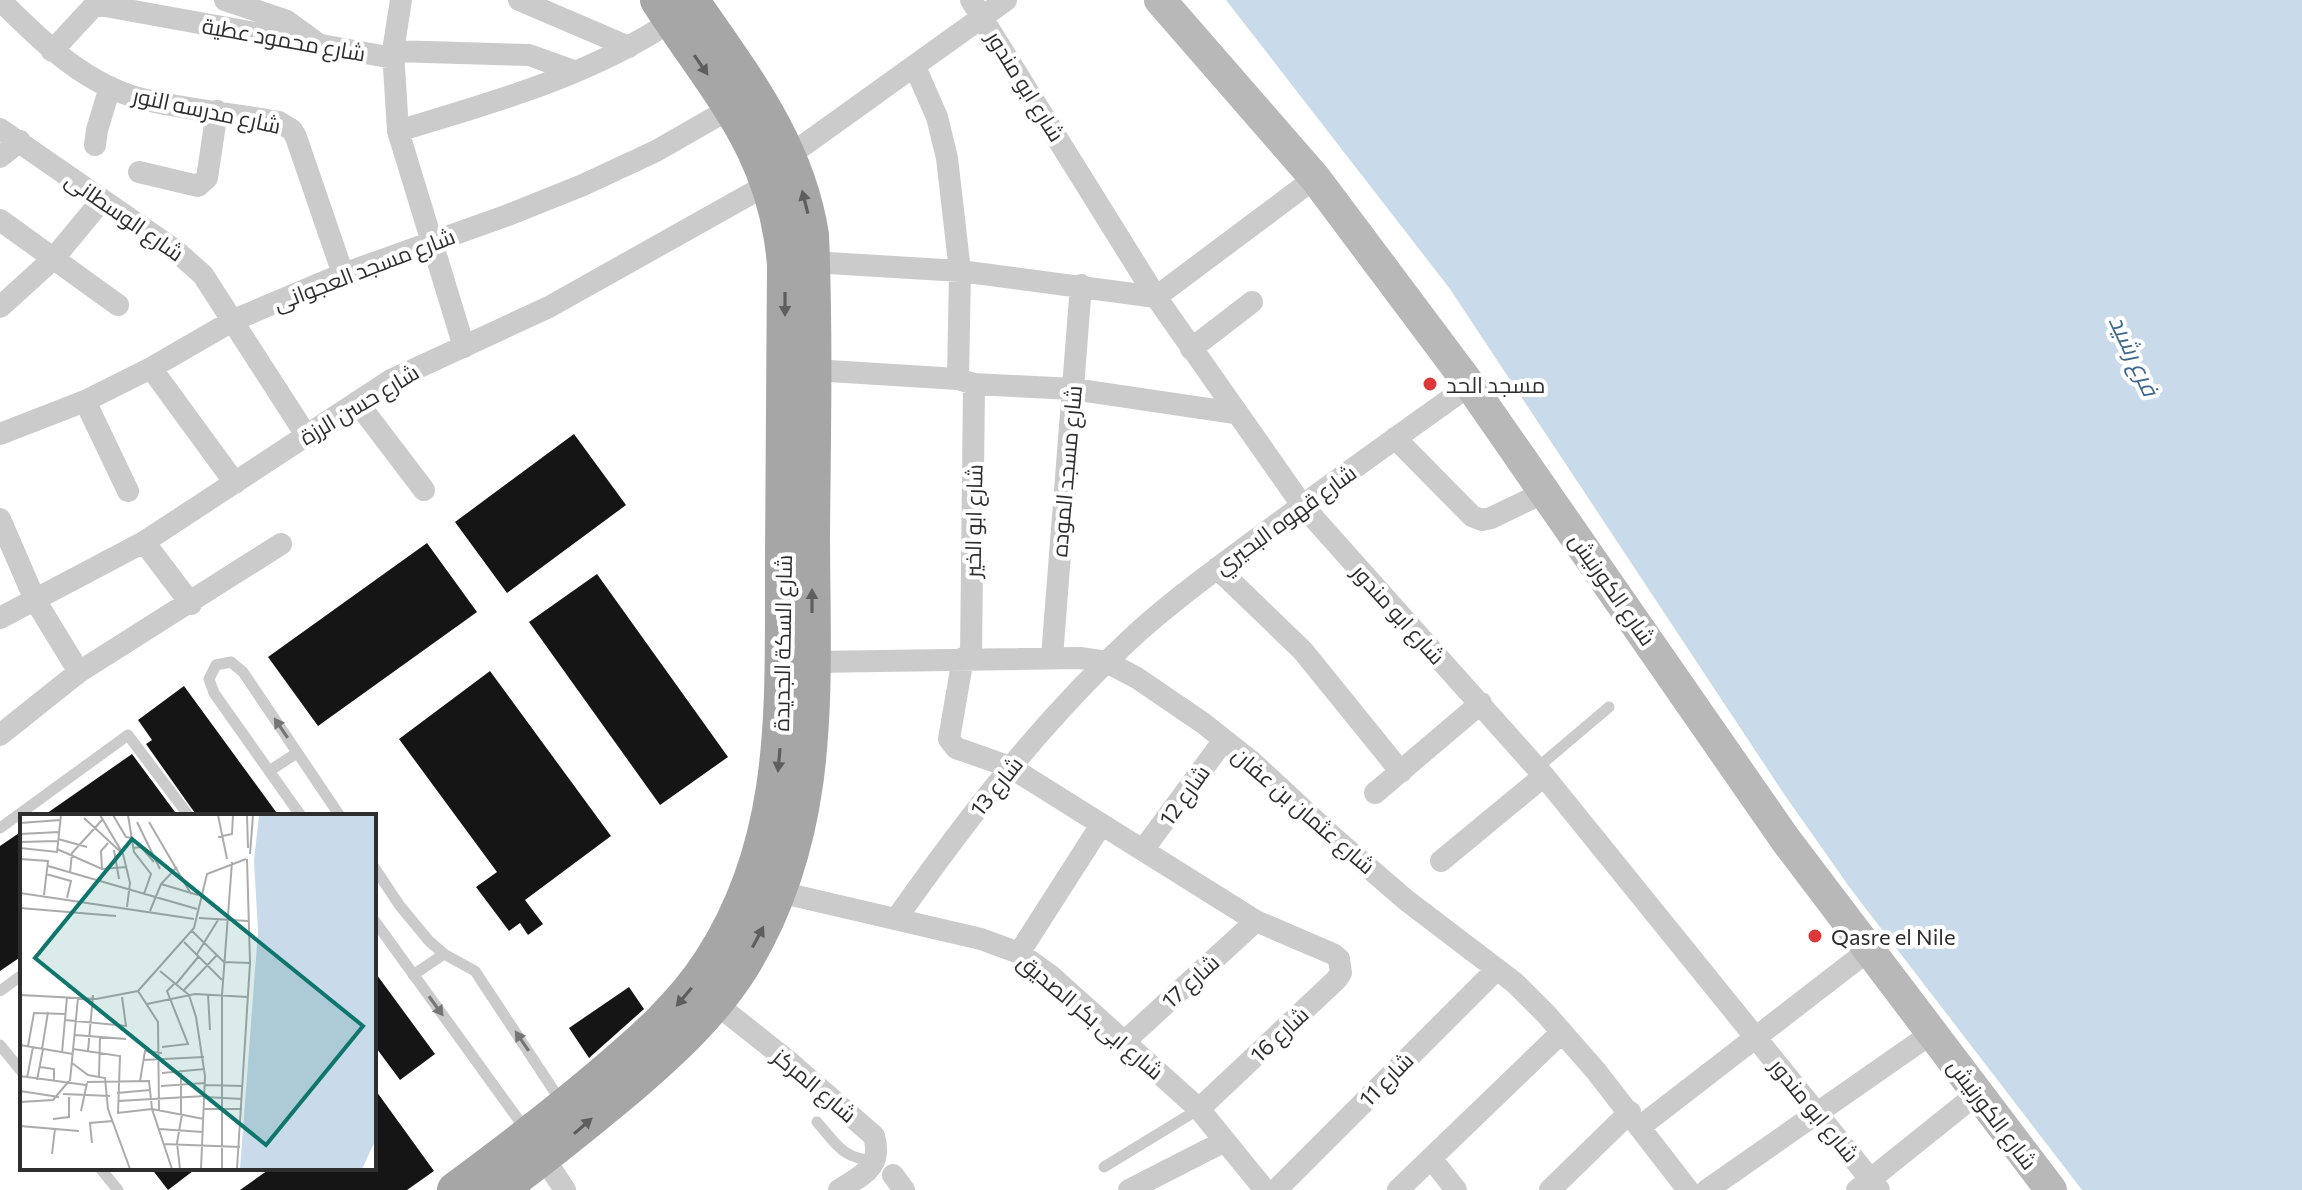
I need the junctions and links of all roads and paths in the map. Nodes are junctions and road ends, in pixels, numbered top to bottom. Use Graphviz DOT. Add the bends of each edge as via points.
graph roads {
  1 [pos="0,0"];
  2 [pos="225,0"];
  3 [pos="401,0"];
  4 [pos="519,0"];
  5 [pos="1006,0"];
  6 [pos="1160,0"];
  7 [pos="673,7"];
  8 [pos="977,8"];
  9 [pos="290,10"];
  10 [pos="319,45"];
  11 [pos="629,47"];
  12 [pos="52,51"];
  13 [pos="393,54"];
  14 [pos="915,67"];
  15 [pos="574,71"];
  16 [pos="110,87"];
  17 [pos="731,108"];
  18 [pos="217,111"];
  19 [pos="0,129"];
  20 [pos="398,131"];
  21 [pos="20,141"];
  22 [pos="95,145"];
  23 [pos="0,157"];
  24 [pos="780,169"];
  25 [pos="139,172"];
  26 [pos="1315,178"];
  27 [pos="102,200"];
  28 [pos="0,220"];
  29 [pos="432,243"];
  30 [pos="54,258"];
  31 [pos="812,262"];
  32 [pos="960,271"];
  33 [pos="343,274"];
  34 [pos="1081,285"];
  35 [pos="1156,297"];
  36 [pos="1252,302"];
  37 [pos="118,305"];
  38 [pos="0,307"];
  39 [pos="234,320"];
  40 [pos="464,347"];
  41 [pos="1191,349"];
  42 [pos="151,368"];
  43 [pos="813,370"];
  44 [pos="966,382"];
  45 [pos="1470,385"];
  46 [pos="1073,389"];
  47 [pos="85,401"];
  48 [pos="357,402"];
  49 [pos="1235,413"];
  50 [pos="0,434"];
  51 [pos="306,435"];
  52 [pos="1395,438"];
  53 [pos="235,483"];
  54 [pos="424,490"];
  55 [pos="128,491"];
  56 [pos="1545,492"];
  57 [pos="1302,505"];
  58 [pos="0,519"];
  59 [pos="144,542"];
  60 [pos="281,544"];
  61 [pos="1217,568"];
  62 [pos="35,600"];
  63 [pos="191,604"];
  64 [pos="0,618"];
  65 [pos="1052,657"];
  66 [pos="967,658"];
  67 [pos="812,662"];
  68 [pos="1107,662"];
  69 [pos="79,672"];
  70 [pos="1481,703"];
  71 [pos="1609,707"];
  72 [pos="0,735"];
  73 [pos="1224,740"];
  74 [pos="297,753"];
  75 [pos="1010,767"];
  76 [pos="269,771"];
  77 [pos="1401,772"];
  78 [pos="1541,772"];
  79 [pos="1375,793"];
  80 [pos="187,814"];
  81 [pos="300,814"];
  82 [pos="339,814"];
  83 [pos="1101,825"];
  84 [pos="0,828"];
  85 [pos="1143,850"];
  86 [pos="1441,861"];
  87 [pos="376,870"];
  88 [pos="779,892"];
  89 [pos="896,919"];
  90 [pos="1256,921"];
  91 [pos="376,923"];
  92 [pos="1869,950"];
  93 [pos="1019,953"];
  94 [pos="444,954"];
  95 [pos="1497,969"];
  96 [pos="413,975"];
  97 [pos="20,976"];
  98 [pos="0,991"];
  99 [pos="715,1003"];
  100 [pos="1562,1032"];
  101 [pos="1932,1033"];
  102 [pos="1757,1036"];
  103 [pos="1124,1042"];
  104 [pos="0,1045"];
  105 [pos="20,1070"];
  106 [pos="1978,1093"];
  107 [pos="565,1106"];
  108 [pos="1199,1109"];
  109 [pos="1817,1112"];
  110 [pos="1636,1119"];
  111 [pos="817,1122"];
  112 [pos="1225,1141"];
  113 [pos="536,1147"];
  114 [pos="1431,1158"];
  115 [pos="876,1161"];
  116 [pos="1104,1167"];
  117 [pos="102,1170"];
  118 [pos="848,1184"];
  119 [pos="1869,1186"];
  120 [pos="118,1190"];
  121 [pos="455,1190"];
  122 [pos="499,1190"];
  123 [pos="565,1190"];
  124 [pos="1129,1190"];
  125 [pos="1265,1190"];
  126 [pos="1276,1190"];
  127 [pos="1398,1190"];
  128 [pos="1456,1190"];
  129 [pos="1550,1190"];
  130 [pos="1688,1190"];
  131 [pos="1707,1190"];
  132 [pos="2051,1190"];
  1 -- 12 [label="street, شارع مدرسه النور"];
  2 -- 9 [label="street"];
  3 -- 13 [label="street"];
  4 -- 11 [label="street"];
  5 -- 8 [label="street, شارع حسن الرزة"];
  6 -- 26 [label="main road, شارع الكورنيش"];
  7 -- 11 [label="street"];
  7 -- 17 [label="main road, شارع السكة الجديدة, one-way"];
  7 -- 24 [label="main road, شارع السكة الجديدة" via="743,76"];
  8 -- 14 [label="street, شارع حسن الرزة"];
  8 -- 35 [label="street, شارع ابو مندور"];
  9 -- 10 [label="street"];
  10 -- 12 [label="street, شارع محمود عطية" via="100,5"];
  10 -- 13 [label="street, شارع محمود عطية"];
  11 -- 15 [label="street"];
  12 -- 16 [label="street, شارع مدرسه النور"];
  13 -- 15 [label="street, شارع محمود عطية" via="529,55"];
  13 -- 20 [label="street"];
  14 -- 24 [label="street, شارع حسن الرزة"];
  14 -- 32 [label="street, شارع ابو الخير" via="937,117 947,158"];
  15 -- 20 [label="street"];
  16 -- 18 [label="street, شارع مدرسه النور" via="144,100"];
  16 -- 22 [label="street"];
  17 -- 24 [label="main road, شارع السكة الجديدة" via="748,136"];
  17 -- 29 [label="street, شارع مسجد العجوانى" via="583,185"];
  18 -- 25 [label="street" via="203,184"];
  18 -- 33 [label="street, شارع مدرسه النور" via="279,122 292,130"];
  19 -- 21 [label="street, شارع الوسطانى"];
  20 -- 29 [label="street"];
  21 -- 23 [label="street"];
  21 -- 27 [label="street, شارع الوسطانى"];
  31 -- 24 [label="main road, شارع السكة الجديدة, one-way" via="807,208"];
  24 -- 40 [label="street, شارع حسن الرزة" via="549,307"];
  24 -- 107 [label="main road, شارع السكة الجديدة, one-way" via="778,210 785,265 783,664 772,813 745,898 710,963 664,1020"];
  26 -- 35 [label="street"];
  26 -- 45 [label="main road, شارع الكورنيش"];
  27 -- 30 [label="street"];
  27 -- 39 [label="street, شارع الوسطانى" via="189,261"];
  28 -- 30 [label="street"];
  29 -- 33 [label="street, شارع مسجد العجوانى"];
  29 -- 40 [label="street"];
  30 -- 37 [label="street"];
  30 -- 38 [label="street"];
  31 -- 32 [label="street"];
  31 -- 43 [label="main road, شارع السكة الجديدة"];
  32 -- 34 [label="street"];
  32 -- 44 [label="street, شارع ابو الخير"];
  33 -- 39 [label="street, شارع مسجد العجوانى"];
  34 -- 35 [label="street"];
  34 -- 46 [label="street, شارع مسجد الموده"];
  35 -- 41 [label="street, شارع ابو مندور"];
  36 -- 41 [label="street"];
  39 -- 42 [label="street, شارع مسجد العجوانى"];
  39 -- 51 [label="street, شارع الوسطانى"];
  40 -- 48 [label="street, شارع حسن الرزة" via="391,380"];
  41 -- 49 [label="street, شارع ابو مندور"];
  42 -- 47 [label="street, شارع مسجد العجوانى"];
  42 -- 53 [label="street"];
  43 -- 44 [label="street"];
  67 -- 43 [label="main road, شارع السكة الجديدة, one-way"];
  44 -- 46 [label="street"];
  44 -- 66 [label="street, شارع ابو الخير"];
  45 -- 52 [label="street, شارع قهوه البحيري"];
  45 -- 56 [label="main road, شارع الكورنيش"];
  46 -- 49 [label="street"];
  46 -- 65 [label="street, شارع مسجد الموده"];
  47 -- 50 [label="street, شارع مسجد العجوانى"];
  47 -- 55 [label="street"];
  48 -- 51 [label="street, شارع حسن الرزة"];
  48 -- 54 [label="street"];
  49 -- 57 [label="street, شارع ابو مندور"];
  51 -- 53 [label="street, شارع حسن الرزة"];
  52 -- 56 [label="street" via="1482,520"];
  52 -- 57 [label="street, شارع قهوه البحيري"];
  53 -- 59 [label="street, شارع حسن الرزة"];
  56 -- 92 [label="main road, شارع الكورنيش" via="1785,839"];
  57 -- 61 [label="street, شارع قهوه البحيري"];
  57 -- 70 [label="street, شارع ابو مندور"];
  58 -- 62 [label="street"];
  59 -- 62 [label="street, شارع حسن الرزة"];
  59 -- 63 [label="street"];
  60 -- 63 [label="street"];
  61 -- 68 [label="street, شارع قهوه البحيري"];
  61 -- 77 [label="street" via="1303,651"];
  62 -- 64 [label="street, شارع حسن الرزة"];
  62 -- 69 [label="street"];
  63 -- 69 [label="street"];
  65 -- 66 [label="street, شارع عثمان بن عفان"];
  65 -- 68 [label="street, شارع عثمان بن عفان"];
  66 -- 67 [label="street, شارع عثمان بن عفان"];
  66 -- 75 [label="street, شارع ابو الخير" via="951,745"];
  67 -- 88 [label="main road, شارع السكة الجديدة" via="807,781"];
  68 -- 73 [label="street, شارع عثمان بن عفان"];
  68 -- 75 [label="street, شارع 13"];
  69 -- 72 [label="street"];
  70 -- 77 [label="street"];
  70 -- 78 [label="street, شارع ابو مندور"];
  71 -- 78 [label="lane"];
  73 -- 85 [label="street, شارع 12"];
  73 -- 95 [label="street, شارع عثمان بن عفان" via="1406,900"];
  74 -- 76 [label="lane"];
  74 -- 76 [label="lane, one-way" via="243,672 231,662 216,665 209,679 214,693"];
  74 -- 82 [label="lane"];
  75 -- 83 [label="street"];
  75 -- 89 [label="street, شارع 13"];
  76 -- 81 [label="lane"];
  77 -- 79 [label="street"];
  78 -- 86 [label="street"];
  78 -- 102 [label="street, شارع ابو مندور"];
  80 -- 84 [label="lane" via="128,735"];
  83 -- 85 [label="street"];
  83 -- 93 [label="street"];
  85 -- 90 [label="street"];
  87 -- 94 [label="lane"];
  88 -- 89 [label="street, شارع ابى بكر الصديق"];
  99 -- 88 [label="main road, شارع السكة الجديدة, one-way" via="747,956"];
  89 -- 93 [label="street, شارع ابى بكر الصديق"];
  90 -- 103 [label="street, شارع 17"];
  90 -- 108 [label="street, شارع 16" via="1333,954 1342,966 1336,980"];
  91 -- 96 [label="lane"];
  92 -- 101 [label="main road, شارع الكورنيش"];
  92 -- 102 [label="street"];
  93 -- 103 [label="street, شارع ابى بكر الصديق"];
  94 -- 96 [label="lane"];
  107 -- 94 [label="lane, one-way" via="475,971"];
  95 -- 100 [label="street, شارع عثمان بن عفان"];
  95 -- 126 [label="street, شارع 11"];
  96 -- 113 [label="lane, one-way"];
  97 -- 98 [label="lane"];
  113 -- 99 [label="main road, شارع السكة الجديدة, one-way" via="656,1064"];
  99 -- 115 [label="street, شارع المركز" via="866,1127 874,1136"];
  100 -- 110 [label="street, شارع عثمان بن عفان"];
  100 -- 114 [label="street"];
  101 -- 106 [label="main road, شارع الكورنيش"];
  101 -- 109 [label="street"];
  102 -- 109 [label="street, شارع ابو مندور"];
  102 -- 110 [label="street"];
  103 -- 108 [label="street, شارع ابى بكر الصديق"];
  104 -- 105 [label="lane"];
  106 -- 119 [label="street"];
  106 -- 132 [label="main road, شارع الكورنيش"];
  107 -- 113 [label="main road, شارع السكة الجديدة"];
  108 -- 112 [label="street, شارع ابى بكر الصديق"];
  108 -- 116 [label="lane"];
  109 -- 119 [label="street, شارع ابو مندور"];
  109 -- 131 [label="street"];
  110 -- 129 [label="street"];
  110 -- 130 [label="street, شارع عثمان بن عفان"];
  111 -- 115 [label="lane" via="854,1159"];
  112 -- 124 [label="street"];
  112 -- 125 [label="street, شارع ابى بكر الصديق"];
  113 -- 121 [label="main road, شارع السكة الجديدة"];
  113 -- 122 [label="main road, شارع السكة الجديدة"];
  113 -- 123 [label="street"];
  114 -- 127 [label="street"];
  114 -- 128 [label="street"];
  115 -- 118 [label="street"];
  117 -- 120 [label="lane"];
}
